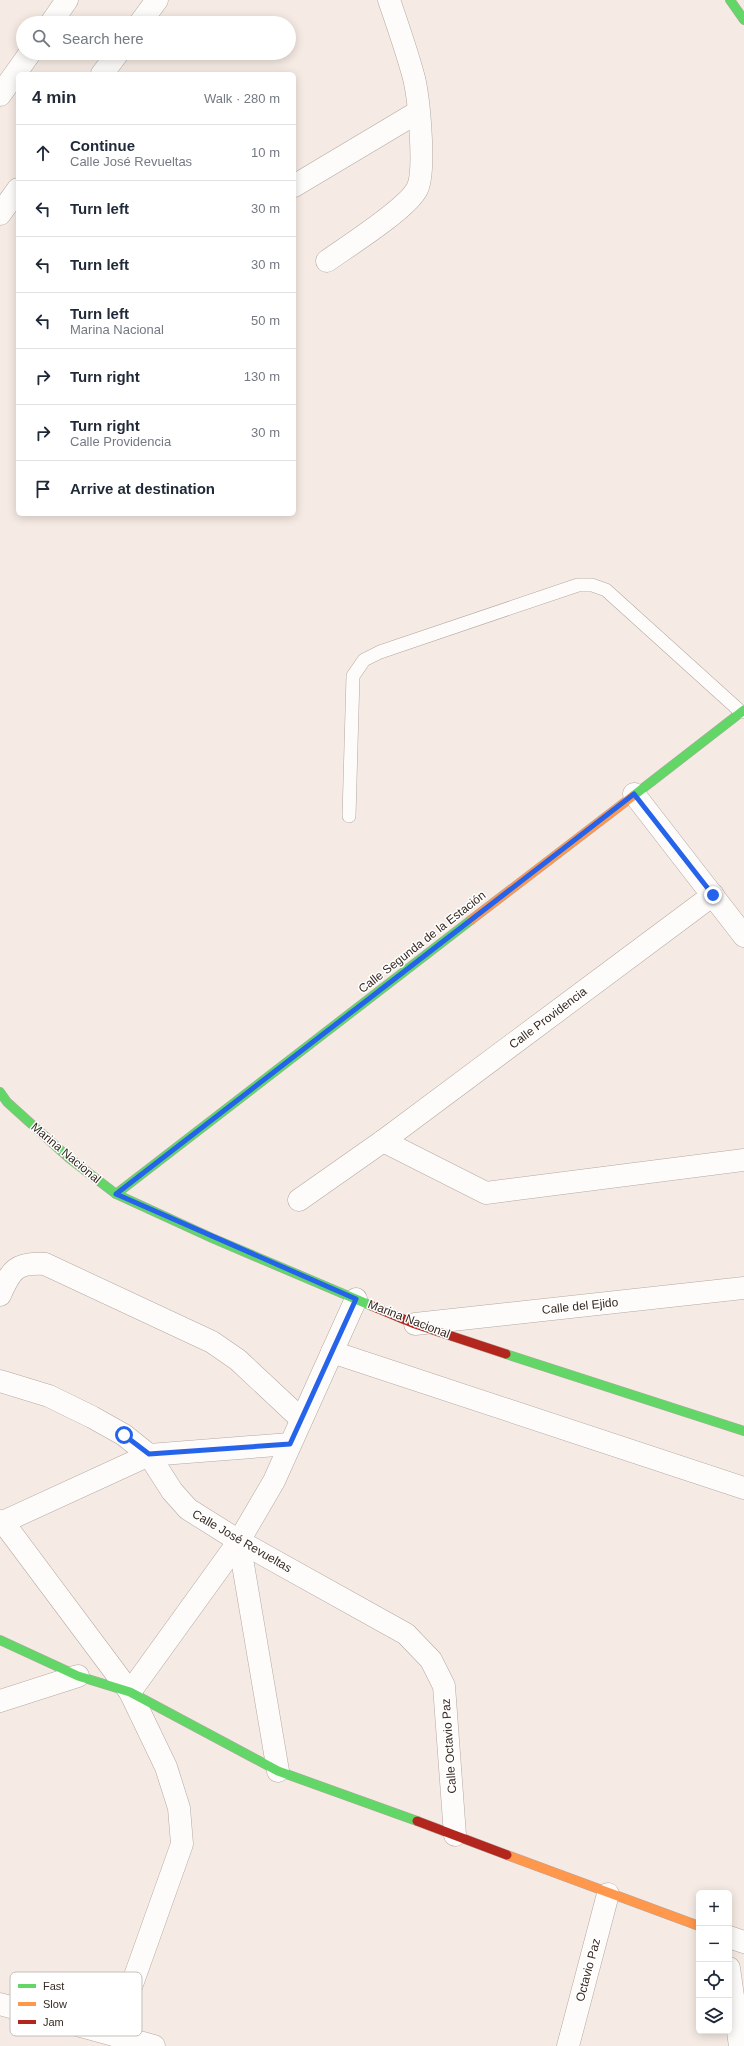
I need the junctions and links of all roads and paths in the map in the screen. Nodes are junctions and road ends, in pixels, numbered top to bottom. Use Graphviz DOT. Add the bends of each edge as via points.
graph roads {
  1 [pos="67,0"];
  2 [pos="157,0"];
  3 [pos="390,0"];
  4 [pos="730,0"];
  5 [pos="56,16"];
  6 [pos="145,16"];
  7 [pos="744,20"];
  8 [pos="25,60"];
  9 [pos="113,60"];
  10 [pos="16,72"];
  11 [pos="104,72"];
  12 [pos="16,73"];
  13 [pos="0,95"];
  14 [pos="418,112"];
  15 [pos="296,185"];
  16 [pos="16,191"];
  17 [pos="1,209"];
  18 [pos="327,260"];
  19 [pos="742,711"];
  20 [pos="634,794"];
  21 [pos="349,816"];
  22 [pos="713,895"];
  23 [pos="744,936"];
  24 [pos="0,1092"];
  25 [pos="383,1141"];
  26 [pos="744,1160"];
  27 [pos="116,1194"];
  28 [pos="299,1200"];
  29 [pos="744,1288"];
  30 [pos="0,1295"];
  31 [pos="356,1299"];
  32 [pos="415,1324"];
  33 [pos="332,1352"];
  34 [pos="0,1381"];
  35 [pos="301,1419"];
  36 [pos="744,1431"];
  37 [pos="290,1444"];
  38 [pos="149,1454"];
  39 [pos="744,1488"];
  40 [pos="2,1521"];
  41 [pos="239,1541"];
  42 [pos="0,1640"];
  43 [pos="431,1660"];
  44 [pos="78,1676"];
  45 [pos="130,1692"];
  46 [pos="0,1701"];
  47 [pos="278,1772"];
  48 [pos="455,1835"];
  49 [pos="608,1894"];
  50 [pos="696,1925"];
  51 [pos="732,1938"];
  52 [pos="744,1942"];
  53 [pos="136,1972"];
  54 [pos="732,1989"];
  55 [pos="0,2004"];
  56 [pos="10,2007"];
  57 [pos="118,2036"];
  58 [pos="153,2046"];
  59 [pos="568,2046"];
  60 [pos="740,2046"];
  1 -- 5 [label="street"];
  2 -- 6 [label="street"];
  3 -- 14 [label="street" via="414,80"];
  4 -- 7 [label="street"];
  8 -- 10 [label="street"];
  9 -- 11 [label="street"];
  12 -- 13 [label="street"];
  14 -- 15 [label="street"];
  14 -- 18 [label="street" via="422,154 418,189 404,205"];
  16 -- 17 [label="street"];
  19 -- 20 [label="street, Calle Segunda de la Estación"];
  19 -- 21 [label="lane" via="606,590 592,585 578,585 380,652 364,660 353,676"];
  20 -- 22 [label="street"];
  20 -- 27 [label="street, Calle Segunda de la Estación"];
  22 -- 23 [label="street"];
  22 -- 25 [label="street, Calle Providencia"];
  24 -- 27 [label="street, Marina Nacional" via="7,1102 69,1158"];
  25 -- 26 [label="street" via="486,1194"];
  25 -- 28 [label="street, Calle Providencia"];
  27 -- 31 [label="street, Marina Nacional"];
  29 -- 32 [label="street, Calle del Ejido"];
  30 -- 35 [label="street" via="6,1281 17,1268 29,1263 45,1264 212,1342 238,1360"];
  31 -- 32 [label="street, Marina Nacional"];
  31 -- 33 [label="street"];
  32 -- 36 [label="street, Marina Nacional"];
  33 -- 35 [label="street"];
  33 -- 39 [label="street"];
  34 -- 38 [label="street, Calle José Revueltas" via="49,1396 92,1417 124,1435"];
  35 -- 37 [label="street"];
  37 -- 38 [label="street"];
  37 -- 41 [label="street" via="274,1481"];
  38 -- 40 [label="street"];
  38 -- 41 [label="street, Calle José Revueltas" via="188,1510"];
  40 -- 45 [label="street"];
  41 -- 43 [label="street, Calle José Revueltas" via="406,1634"];
  41 -- 45 [label="street"];
  41 -- 47 [label="street"];
  42 -- 44 [label="street"];
  43 -- 48 [label="street, Calle Octavio Paz" via="444,1686"];
  44 -- 45 [label="street"];
  44 -- 46 [label="street"];
  45 -- 47 [label="street"];
  45 -- 53 [label="street" via="166,1768 179,1808 182,1844"];
  47 -- 48 [label="street"];
  48 -- 49 [label="street"];
  49 -- 50 [label="street"];
  49 -- 59 [label="street, Octavio Paz"];
  51 -- 52 [label="street"];
  54 -- 60 [label="street"];
  55 -- 56 [label="street"];
  57 -- 58 [label="street"];
}
